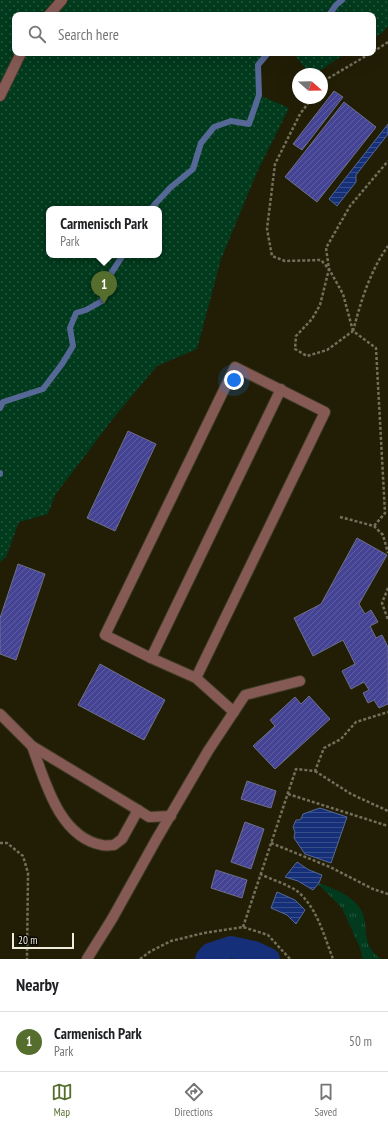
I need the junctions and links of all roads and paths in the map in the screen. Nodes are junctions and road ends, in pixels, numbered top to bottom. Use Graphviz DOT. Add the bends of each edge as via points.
graph roads {
  1 [pos="62,0"];
  2 [pos="52,12"];
  3 [pos="388,42"];
  4 [pos="376,50"];
  5 [pos="20,56"];
  6 [pos="366,56"];
  7 [pos="328,80"];
  8 [pos="0,96"];
  9 [pos="308,104"];
  10 [pos="388,161"];
  11 [pos="388,246"];
  12 [pos="329,269"];
  13 [pos="353,331"];
  14 [pos="281,389"];
  15 [pos="340,517"];
  16 [pos="374,526"];
  17 [pos="388,553"];
  18 [pos="388,588"];
  19 [pos="388,620"];
  20 [pos="151,658"];
  21 [pos="196,678"];
  22 [pos="300,681"];
  23 [pos="234,712"];
  24 [pos="388,712"];
  25 [pos="0,714"];
  26 [pos="32,746"];
  27 [pos="315,771"];
  28 [pos="288,794"];
  29 [pos="138,810"];
  30 [pos="388,811"];
  31 [pos="171,816"];
  32 [pos="388,826"];
  33 [pos="0,843"];
  34 [pos="271,843"];
  35 [pos="260,874"];
  36 [pos="388,894"];
  37 [pos="243,927"];
  38 [pos="27,959"];
  39 [pos="87,959"];
  40 [pos="140,959"];
  41 [pos="290,959"];
  42 [pos="333,959"];
  1 -- 2 [label="lane"];
  3 -- 4 [label="path"];
  5 -- 8 [label="lane"];
  6 -- 7 [label="path"];
  9 -- 12 [label="path" via="275,164 267,229 272,256 285,261 321,260"];
  10 -- 12 [label="path" via="350,206 326,248"];
  11 -- 13 [label="path" via="379,259 362,299"];
  12 -- 13 [label="path" via="343,294"];
  12 -- 13 [label="path" via="320,305 312,319 296,336 295,349 307,356 327,350"];
  13 -- 16 [label="path" via="376,348 385,513"];
  14 -- 20 [label="lane"];
  14 -- 20 [label="lane" via="235,367 105,634"];
  14 -- 21 [label="lane" via="325,412"];
  15 -- 16 [label="path"];
  16 -- 17 [label="path" via="384,535"];
  18 -- 19 [label="path" via="382,603"];
  20 -- 21 [label="lane"];
  21 -- 23 [label="lane"];
  22 -- 23 [label="lane" via="245,695"];
  23 -- 31 [label="lane" via="208,751"];
  24 -- 27 [label="path" via="356,722 341,739 324,748"];
  25 -- 26 [label="lane"];
  26 -- 29 [label="lane"];
  26 -- 29 [label="lane" via="46,786 60,814 75,831 88,840 102,845 114,845 122,839"];
  27 -- 28 [label="path" via="296,769"];
  27 -- 30 [label="path" via="351,794"];
  28 -- 32 [label="path"];
  28 -- 34 [label="path"];
  29 -- 31 [label="lane" via="149,817"];
  31 -- 39 [label="lane"];
  33 -- 38 [label="path" via="7,843 23,856 28,873"];
  34 -- 35 [label="path"];
  34 -- 36 [label="path"];
  35 -- 37 [label="path"];
  35 -- 42 [label="path" via="296,891 310,905"];
  37 -- 40 [label="path" via="171,941"];
  37 -- 41 [label="path" via="268,936"];
}
